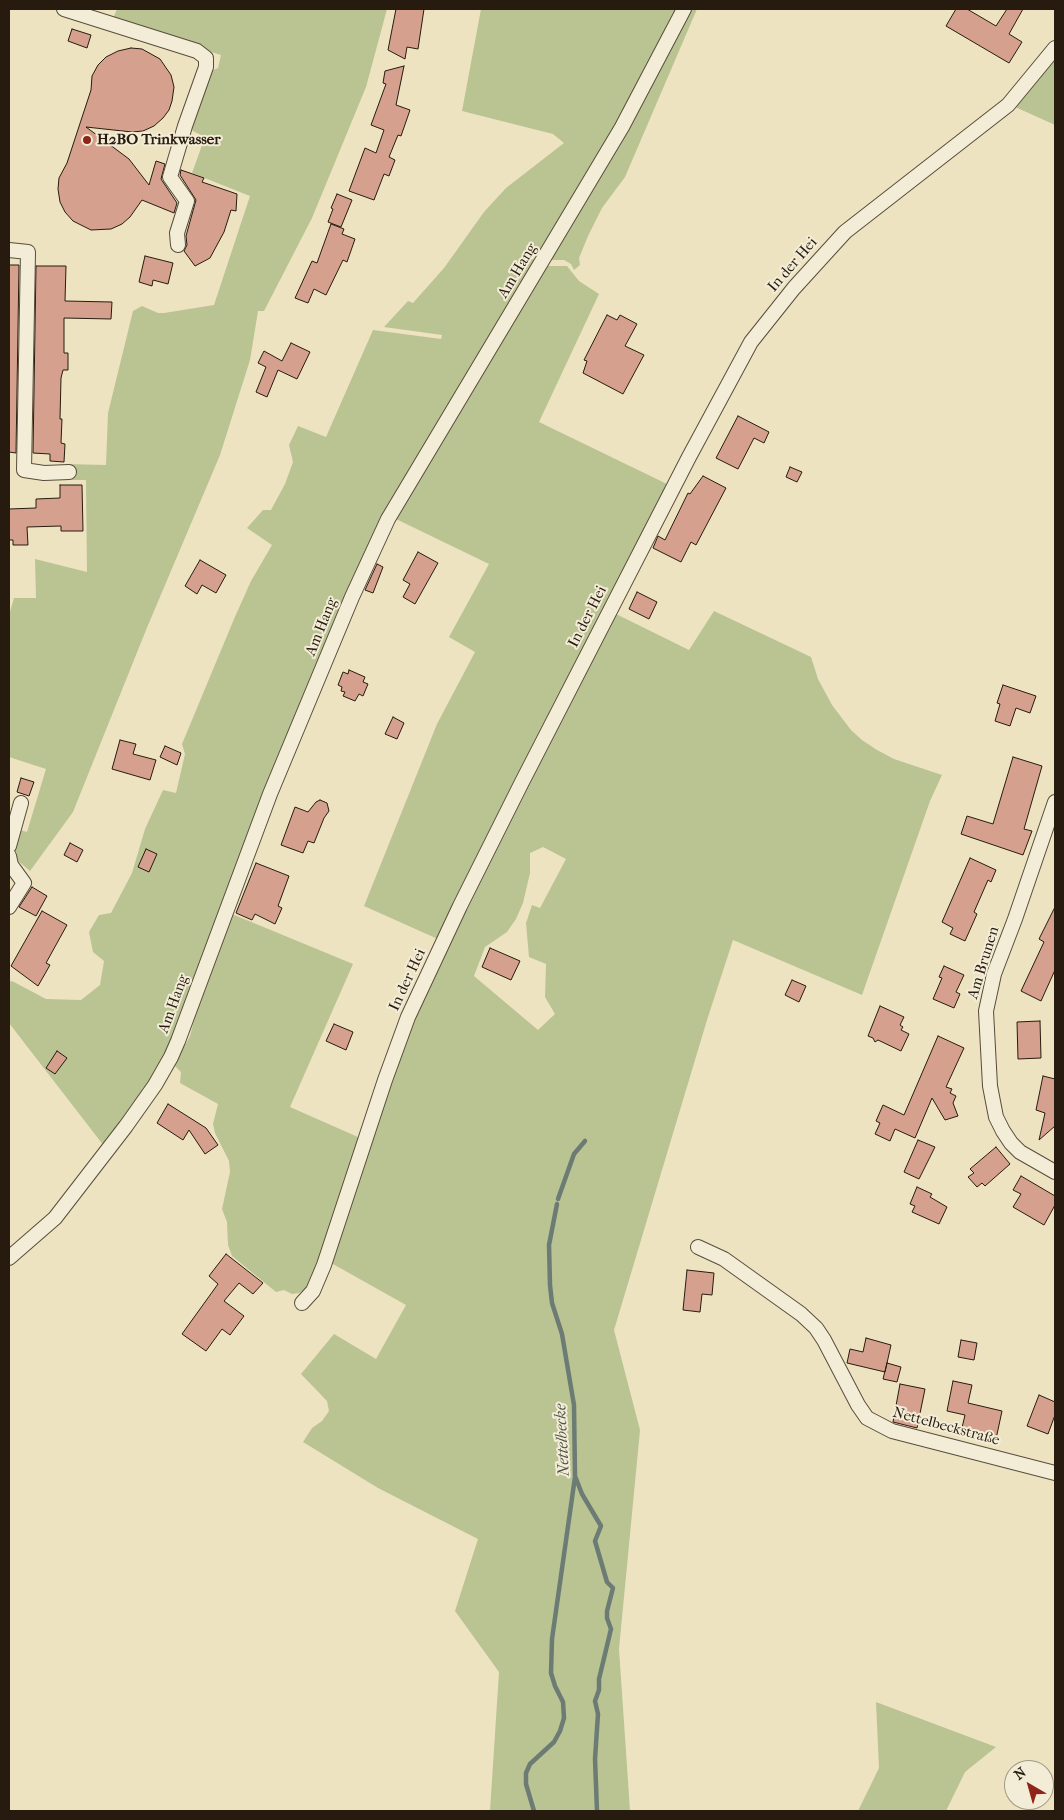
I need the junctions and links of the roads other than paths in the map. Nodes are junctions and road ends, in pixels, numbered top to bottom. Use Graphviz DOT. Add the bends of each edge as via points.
graph roads {
  1 [pos="64,9"];
  2 [pos="684,9"];
  3 [pos="1055,48"];
  4 [pos="178,245"];
  5 [pos="9,250"];
  6 [pos="69,472"];
  7 [pos="1055,802"];
  8 [pos="22,803"];
  9 [pos="9,846"];
  10 [pos="9,856"];
  11 [pos="9,907"];
  12 [pos="1055,1172"];
  13 [pos="698,1247"];
  14 [pos="9,1258"];
  15 [pos="302,1303"];
  16 [pos="1055,1473"];
  1 -- 4 [label="street" via="197,51 206,58 206,67 170,177 187,201 177,232"];
  2 -- 14 [label="street, Am Hang" via="622,127 388,519 270,794 171,1058 126,1126 55,1218"];
  3 -- 15 [label="street, In der Hei" via="1008,106 845,232 751,342 684,466 460,906 408,1017 324,1265 313,1291"];
  5 -- 6 [label="street" via="28,252 24,470"];
  7 -- 12 [label="street, Am Brunen" via="994,974 986,1011 990,1086 1000,1124 1020,1152"];
  8 -- 9 [label="street"];
  10 -- 11 [label="street" via="11,865 24,883"];
  13 -- 16 [label="street, Nettelbeckstraße" via="724,1259 816,1328 867,1418 892,1431"];
}
